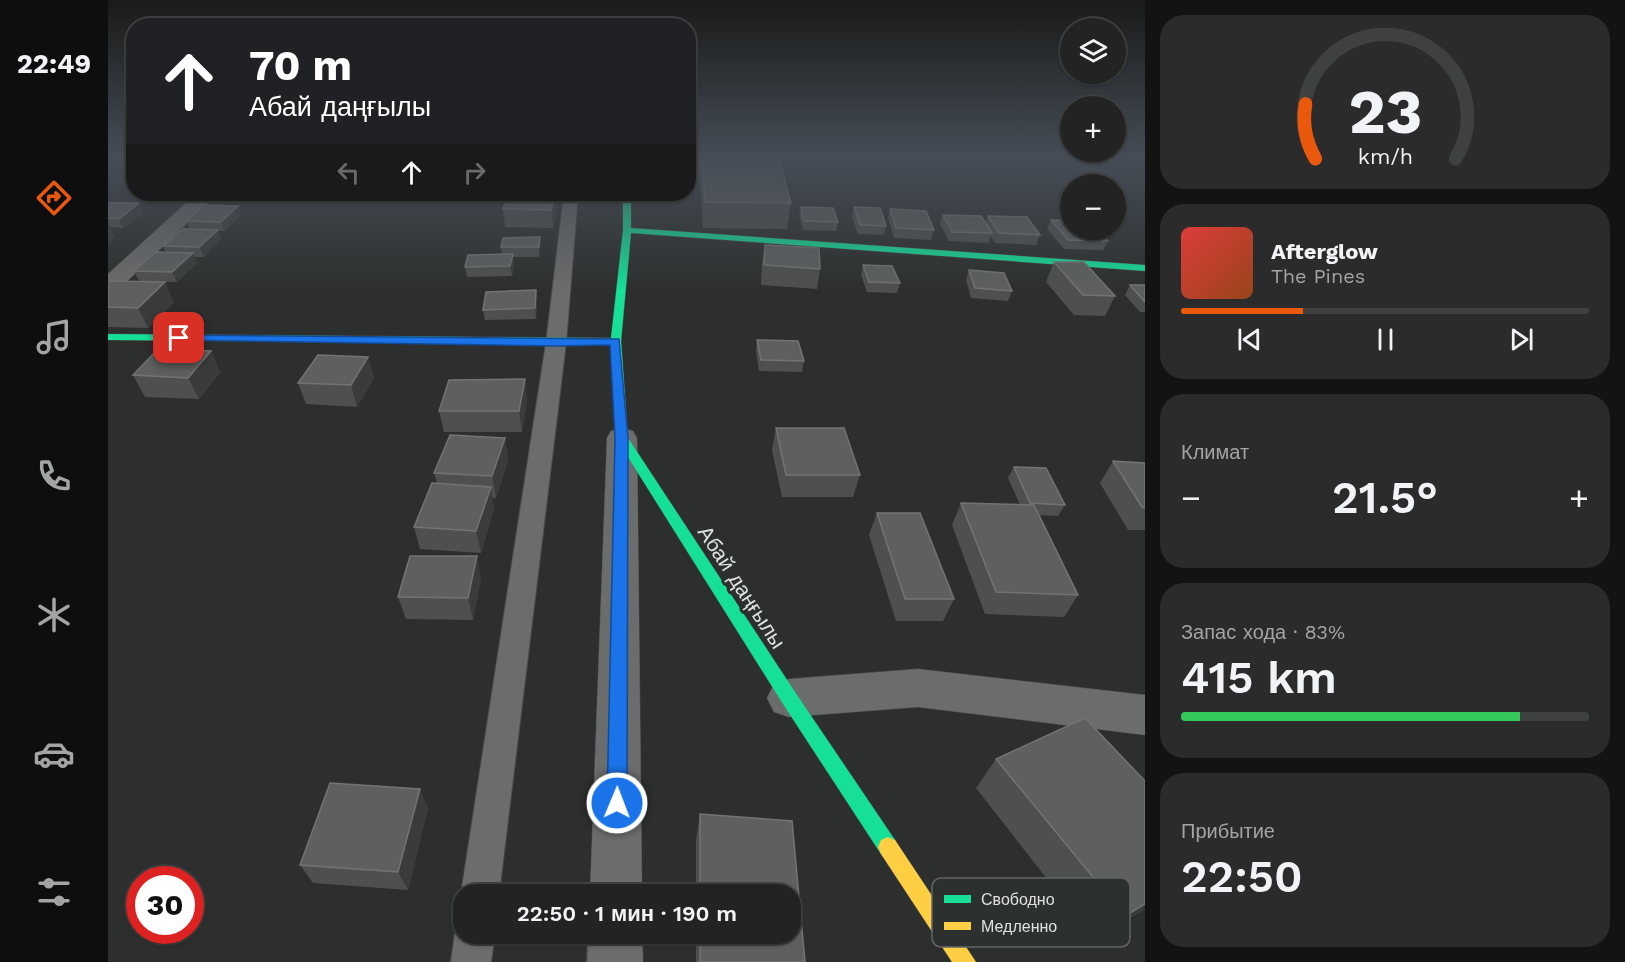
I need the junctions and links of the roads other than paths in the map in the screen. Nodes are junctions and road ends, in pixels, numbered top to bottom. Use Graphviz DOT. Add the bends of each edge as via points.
graph roads {
  1 [pos="200,201"];
  2 [pos="570,201"];
  3 [pos="627,201"];
  4 [pos="627,230"];
  5 [pos="1145,268"];
  6 [pos="108,287"];
  7 [pos="108,337"];
  8 [pos="615,341"];
  9 [pos="556,343"];
  10 [pos="622,438"];
  11 [pos="789,698"];
  12 [pos="1145,715"];
  13 [pos="481,884"];
  14 [pos="616,884"];
  15 [pos="932,912"];
  16 [pos="473,944"];
  17 [pos="615,944"];
  18 [pos="955,947"];
  19 [pos="471,962"];
  20 [pos="615,962"];
  21 [pos="965,962"];
  1 -- 6 [label="street"];
  2 -- 9 [label="lane"];
  3 -- 4 [label="street, Абай даңғылы"];
  4 -- 5 [label="street"];
  4 -- 8 [label="street, Абай даңғылы"];
  7 -- 9 [label="street"];
  8 -- 9 [label="street"];
  8 -- 10 [label="street, Абай даңғылы"];
  9 -- 13 [label="lane"];
  10 -- 11 [label="street, Абай даңғылы"];
  10 -- 14 [label="street"];
  11 -- 12 [label="street" via="918,688"];
  11 -- 15 [label="street, Абай даңғылы"];
  16 -- 19 [label="lane"];
  17 -- 20 [label="street"];
  18 -- 21 [label="street, Абай даңғылы"];
}
